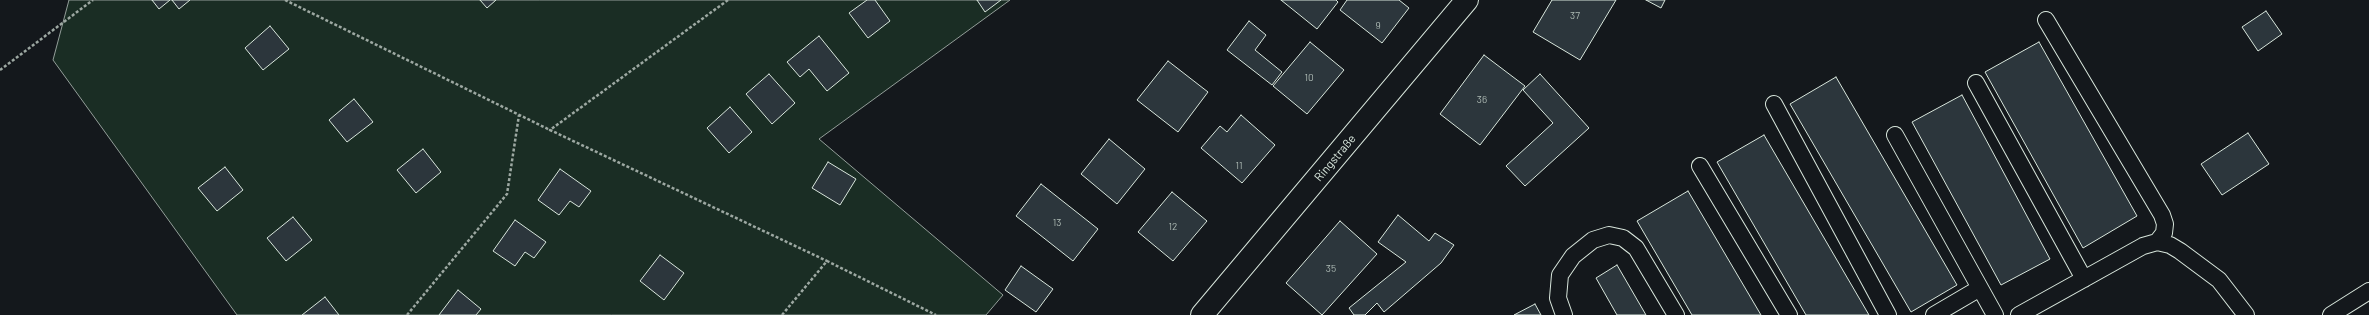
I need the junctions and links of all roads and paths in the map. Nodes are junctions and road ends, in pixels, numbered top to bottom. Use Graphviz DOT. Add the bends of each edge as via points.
graph roads {
  1 [pos="93,0"];
  2 [pos="285,0"];
  3 [pos="728,0"];
  4 [pos="1467,0"];
  5 [pos="2046,20"];
  6 [pos="0,70"];
  7 [pos="1976,83"];
  8 [pos="1774,104"];
  9 [pos="519,115"];
  10 [pos="550,130"];
  11 [pos="1895,135"];
  12 [pos="1700,166"];
  13 [pos="2157,242"];
  14 [pos="827,261"];
  15 [pos="2084,279"];
  16 [pos="1980,288"];
  17 [pos="2369,291"];
  18 [pos="407,315"];
  19 [pos="782,315"];
  20 [pos="936,315"];
  21 [pos="1202,315"];
  22 [pos="1564,315"];
  23 [pos="1676,315"];
  24 [pos="1790,315"];
  25 [pos="1888,315"];
  26 [pos="1934,315"];
  27 [pos="1995,315"];
  28 [pos="2019,315"];
  29 [pos="2246,315"];
  30 [pos="2331,315"];
  1 -- 6 [label="path"];
  2 -- 9 [label="path"];
  3 -- 10 [label="path"];
  4 -- 21 [label="street, Ringstraße"];
  5 -- 13 [label="lane" via="2162,215 2164,233"];
  7 -- 15 [label="lane"];
  8 -- 25 [label="lane"];
  9 -- 10 [label="path"];
  9 -- 18 [label="path" via="507,194"];
  10 -- 14 [label="path"];
  11 -- 16 [label="lane"];
  12 -- 24 [label="lane"];
  13 -- 15 [label="lane" via="2143,246"];
  13 -- 29 [label="lane" via="2170,245 2195,260 2219,280"];
  14 -- 19 [label="path"];
  14 -- 20 [label="path"];
  15 -- 28 [label="lane"];
  16 -- 26 [label="lane"];
  16 -- 27 [label="lane"];
  17 -- 30 [label="lane"];
  22 -- 23 [label="lane" via="1558,298 1560,275 1572,256 1593,240 1609,234 1623,238 1636,248"];
}
